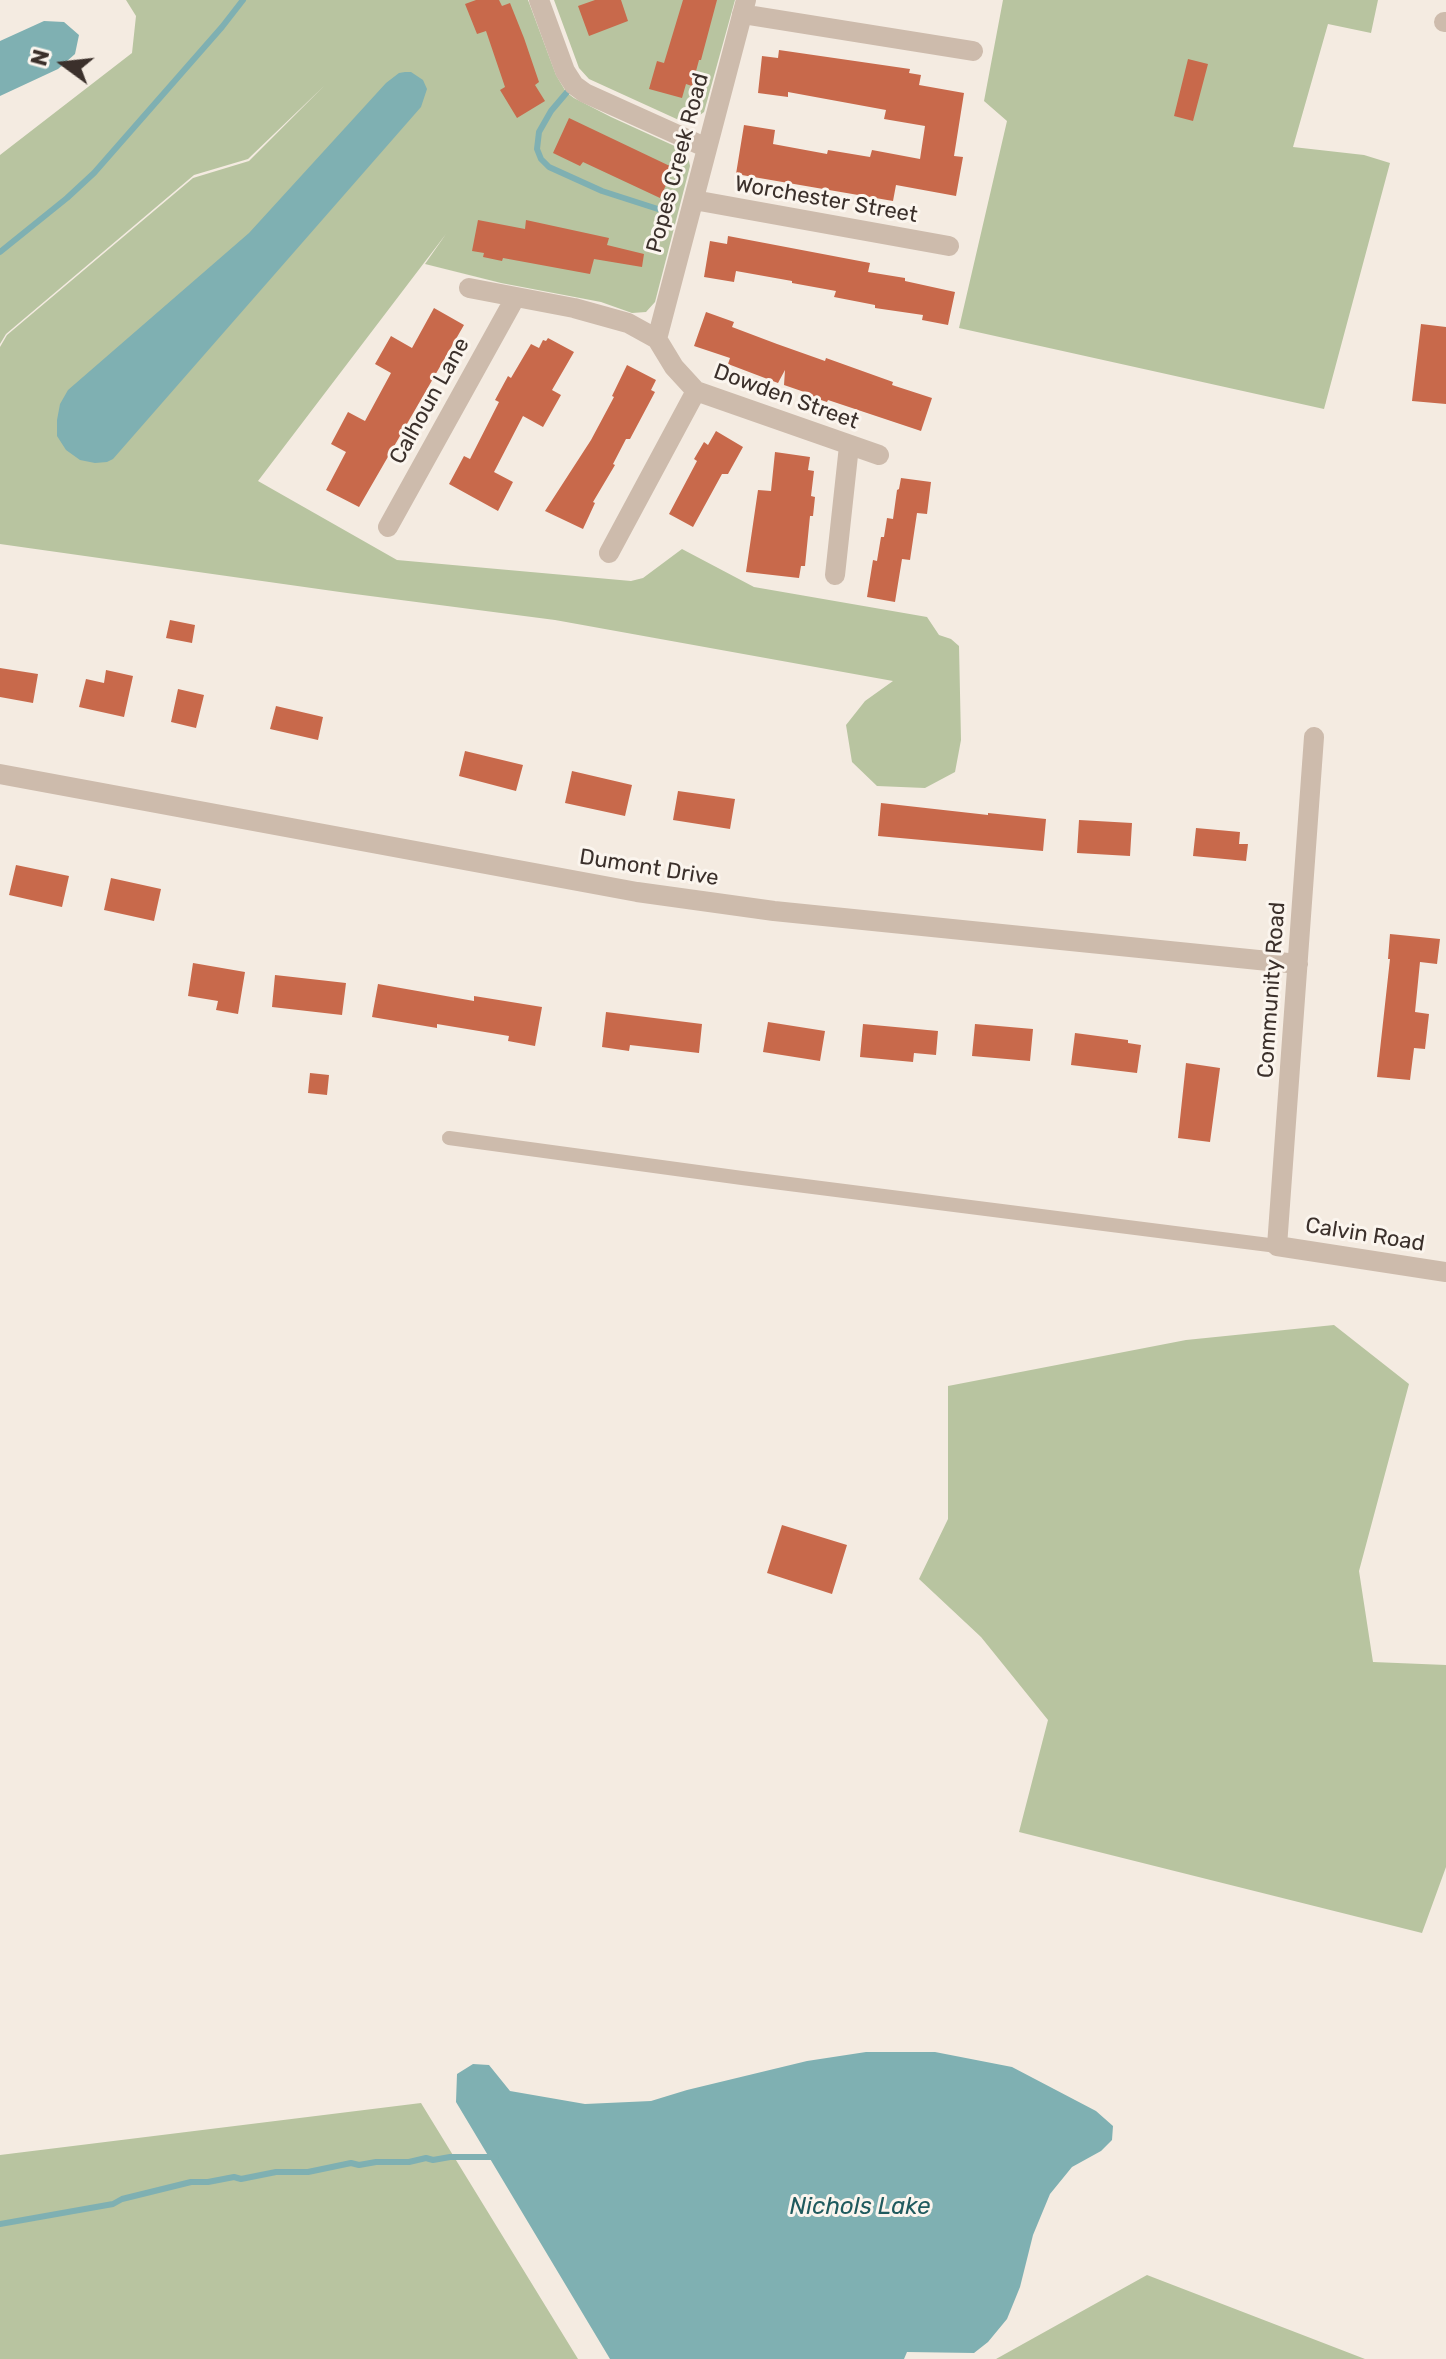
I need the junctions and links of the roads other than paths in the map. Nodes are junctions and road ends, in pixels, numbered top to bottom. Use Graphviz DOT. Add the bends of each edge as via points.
graph roads {
  1 [pos="539,0"];
  2 [pos="744,7"];
  3 [pos="973,51"];
  4 [pos="707,148"];
  5 [pos="694,200"];
  6 [pos="949,246"];
  7 [pos="469,288"];
  8 [pos="515,298"];
  9 [pos="657,339"];
  10 [pos="696,391"];
  11 [pos="849,446"];
  12 [pos="879,455"];
  13 [pos="388,527"];
  14 [pos="609,553"];
  15 [pos="835,575"];
  16 [pos="1314,737"];
  17 [pos="0,774"];
  18 [pos="1298,964"];
  19 [pos="449,1138"];
  20 [pos="1277,1246"];
  21 [pos="1446,1272"];
  1 -- 4 [label="street" via="574,85"];
  2 -- 3 [label="street"];
  2 -- 4 [label="street, Popes Creek Road"];
  4 -- 5 [label="street, Popes Creek Road"];
  5 -- 6 [label="street, Worchester Street"];
  5 -- 9 [label="street, Popes Creek Road"];
  7 -- 8 [label="street"];
  8 -- 9 [label="street" via="628,323"];
  8 -- 13 [label="street, Calhoun Lane"];
  9 -- 10 [label="street, Dowden Street"];
  10 -- 11 [label="street, Dowden Street"];
  10 -- 14 [label="street"];
  11 -- 12 [label="street, Dowden Street"];
  11 -- 15 [label="street"];
  16 -- 18 [label="street, Community Road"];
  17 -- 18 [label="street, Dumont Drive" via="637,892 774,911"];
  18 -- 20 [label="street, Community Road"];
  19 -- 20 [label="lane"];
  20 -- 21 [label="street, Calvin Road"];
}
